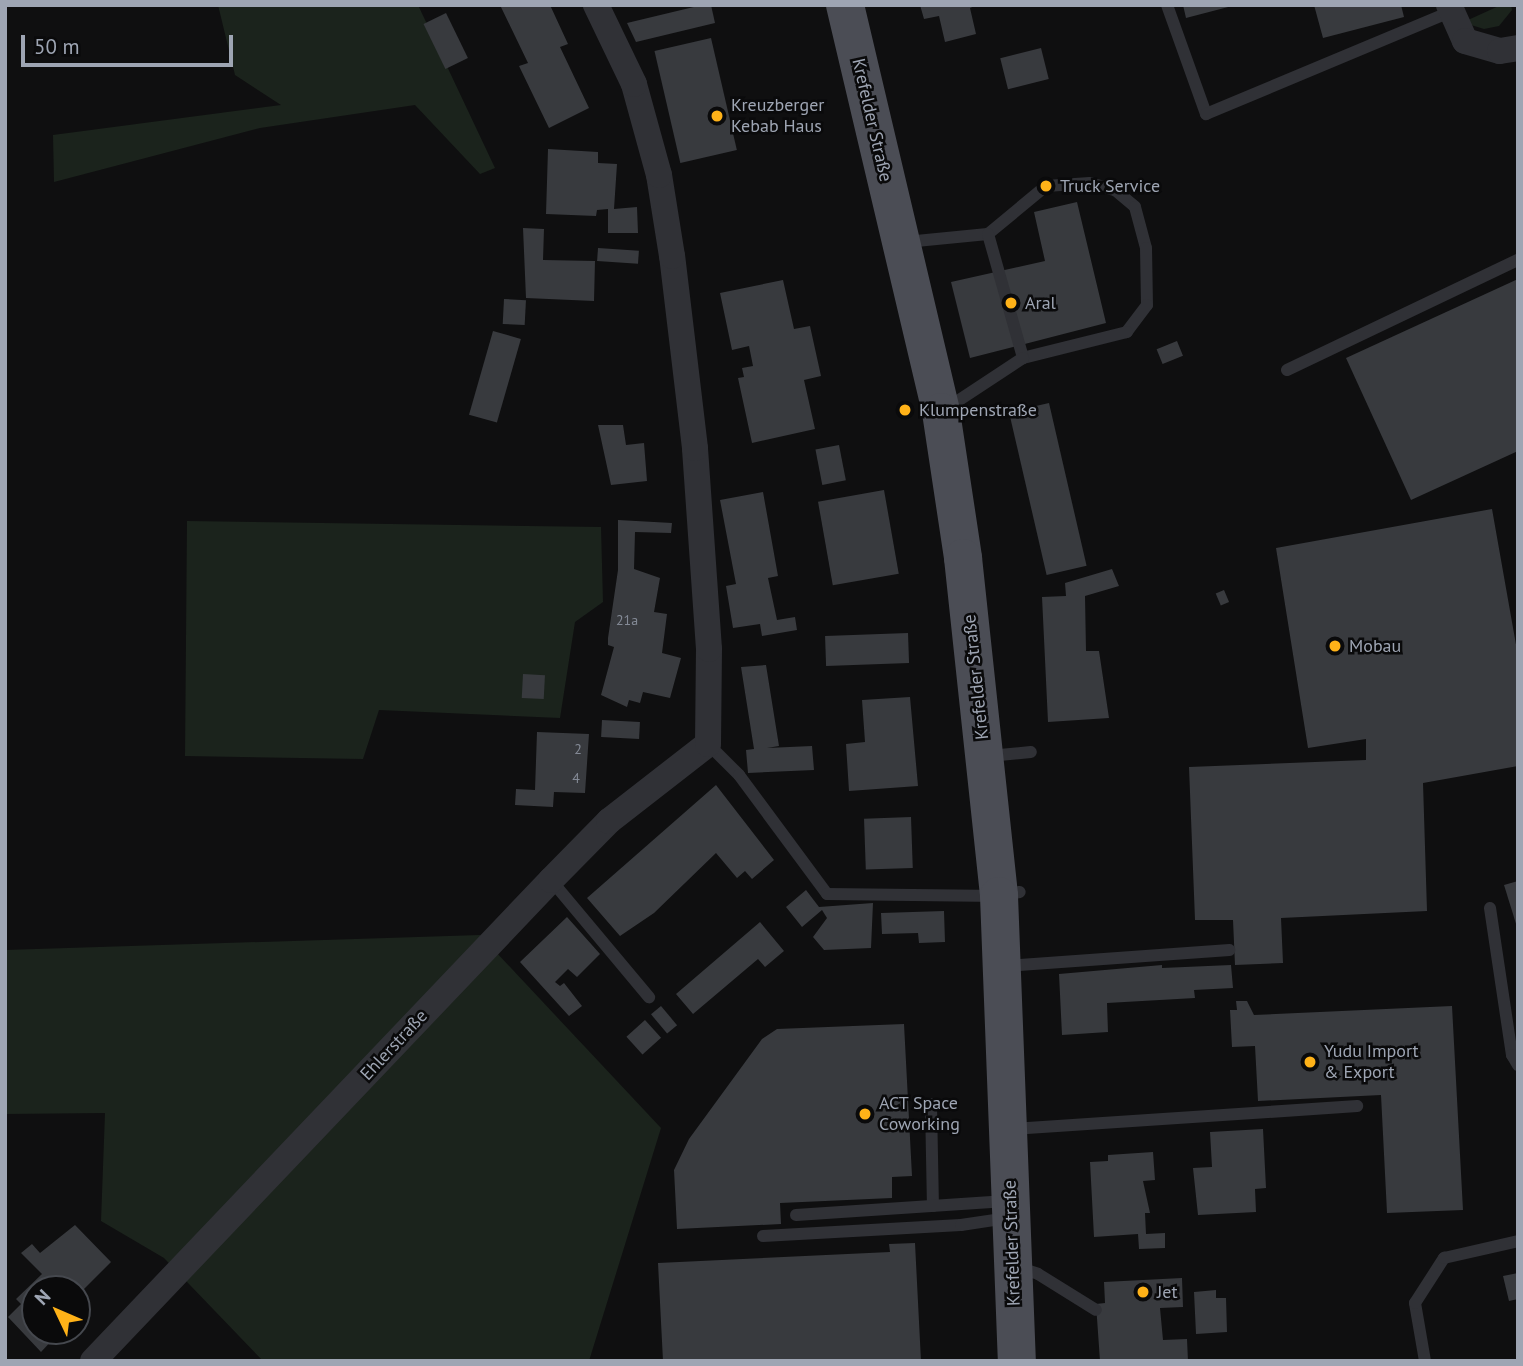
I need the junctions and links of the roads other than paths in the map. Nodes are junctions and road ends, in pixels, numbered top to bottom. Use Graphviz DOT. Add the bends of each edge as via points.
graph roads {
  1 [pos="596,5"];
  2 [pos="845,5"];
  3 [pos="1167,5"];
  4 [pos="1451,8"];
  5 [pos="1518,48"];
  6 [pos="988,234"];
  7 [pos="901,244"];
  8 [pos="1518,260"];
  9 [pos="1023,358"];
  10 [pos="1287,370"];
  11 [pos="941,412"];
  12 [pos="708,744"];
  13 [pos="1031,752"];
  14 [pos="985,757"];
  15 [pos="551,880"];
  16 [pos="1009,894"];
  17 [pos="1490,908"];
  18 [pos="1229,950"];
  19 [pos="1002,966"];
  20 [pos="649,997"];
  21 [pos="1518,1065"];
  22 [pos="931,1104"];
  23 [pos="1357,1106"];
  24 [pos="1008,1129"];
  25 [pos="933,1206"];
  26 [pos="1011,1209"];
  27 [pos="796,1215"];
  28 [pos="762,1236"];
  29 [pos="1518,1241"];
  30 [pos="1013,1265"];
  31 [pos="1096,1310"];
  32 [pos="93,1361"];
  33 [pos="1017,1361"];
  34 [pos="1425,1361"];
  1 -- 12 [label="street" via="634,84 659,175 672,256 696,461 709,649"];
  2 -- 7 [label="main road, Krefelder Straße"];
  3 -- 4 [label="lane" via="1206,114"];
  4 -- 5 [label="street" via="1465,41 1500,51"];
  6 -- 7 [label="lane" via="932,236"];
  6 -- 9 [label="lane"];
  6 -- 9 [label="lane" via="1046,186 1090,183 1115,190 1135,207 1146,248 1147,305 1127,331"];
  7 -- 11 [label="main road, Krefelder Straße"];
  8 -- 10 [label="lane"];
  9 -- 11 [label="lane" via="967,400"];
  11 -- 14 [label="main road, Krefelder Straße"];
  12 -- 15 [label="street, Ehlerstraße" via="609,821"];
  12 -- 16 [label="lane" via="739,775 827,894"];
  13 -- 14 [label="lane"];
  14 -- 16 [label="main road, Krefelder Straße"];
  15 -- 20 [label="lane"];
  15 -- 32 [label="street, Ehlerstraße"];
  16 -- 19 [label="main road, Krefelder Straße"];
  17 -- 21 [label="lane" via="1512,1055"];
  18 -- 19 [label="lane"];
  19 -- 24 [label="main road, Krefelder Straße"];
  22 -- 25 [label="lane"];
  23 -- 24 [label="lane"];
  24 -- 26 [label="main road, Krefelder Straße"];
  25 -- 26 [label="lane"];
  25 -- 27 [label="lane"];
  26 -- 28 [label="lane" via="961,1225"];
  26 -- 30 [label="main road, Krefelder Straße"];
  29 -- 34 [label="lane" via="1444,1258 1415,1303"];
  30 -- 31 [label="lane" via="1038,1274"];
  30 -- 33 [label="main road, Krefelder Straße"];
}
